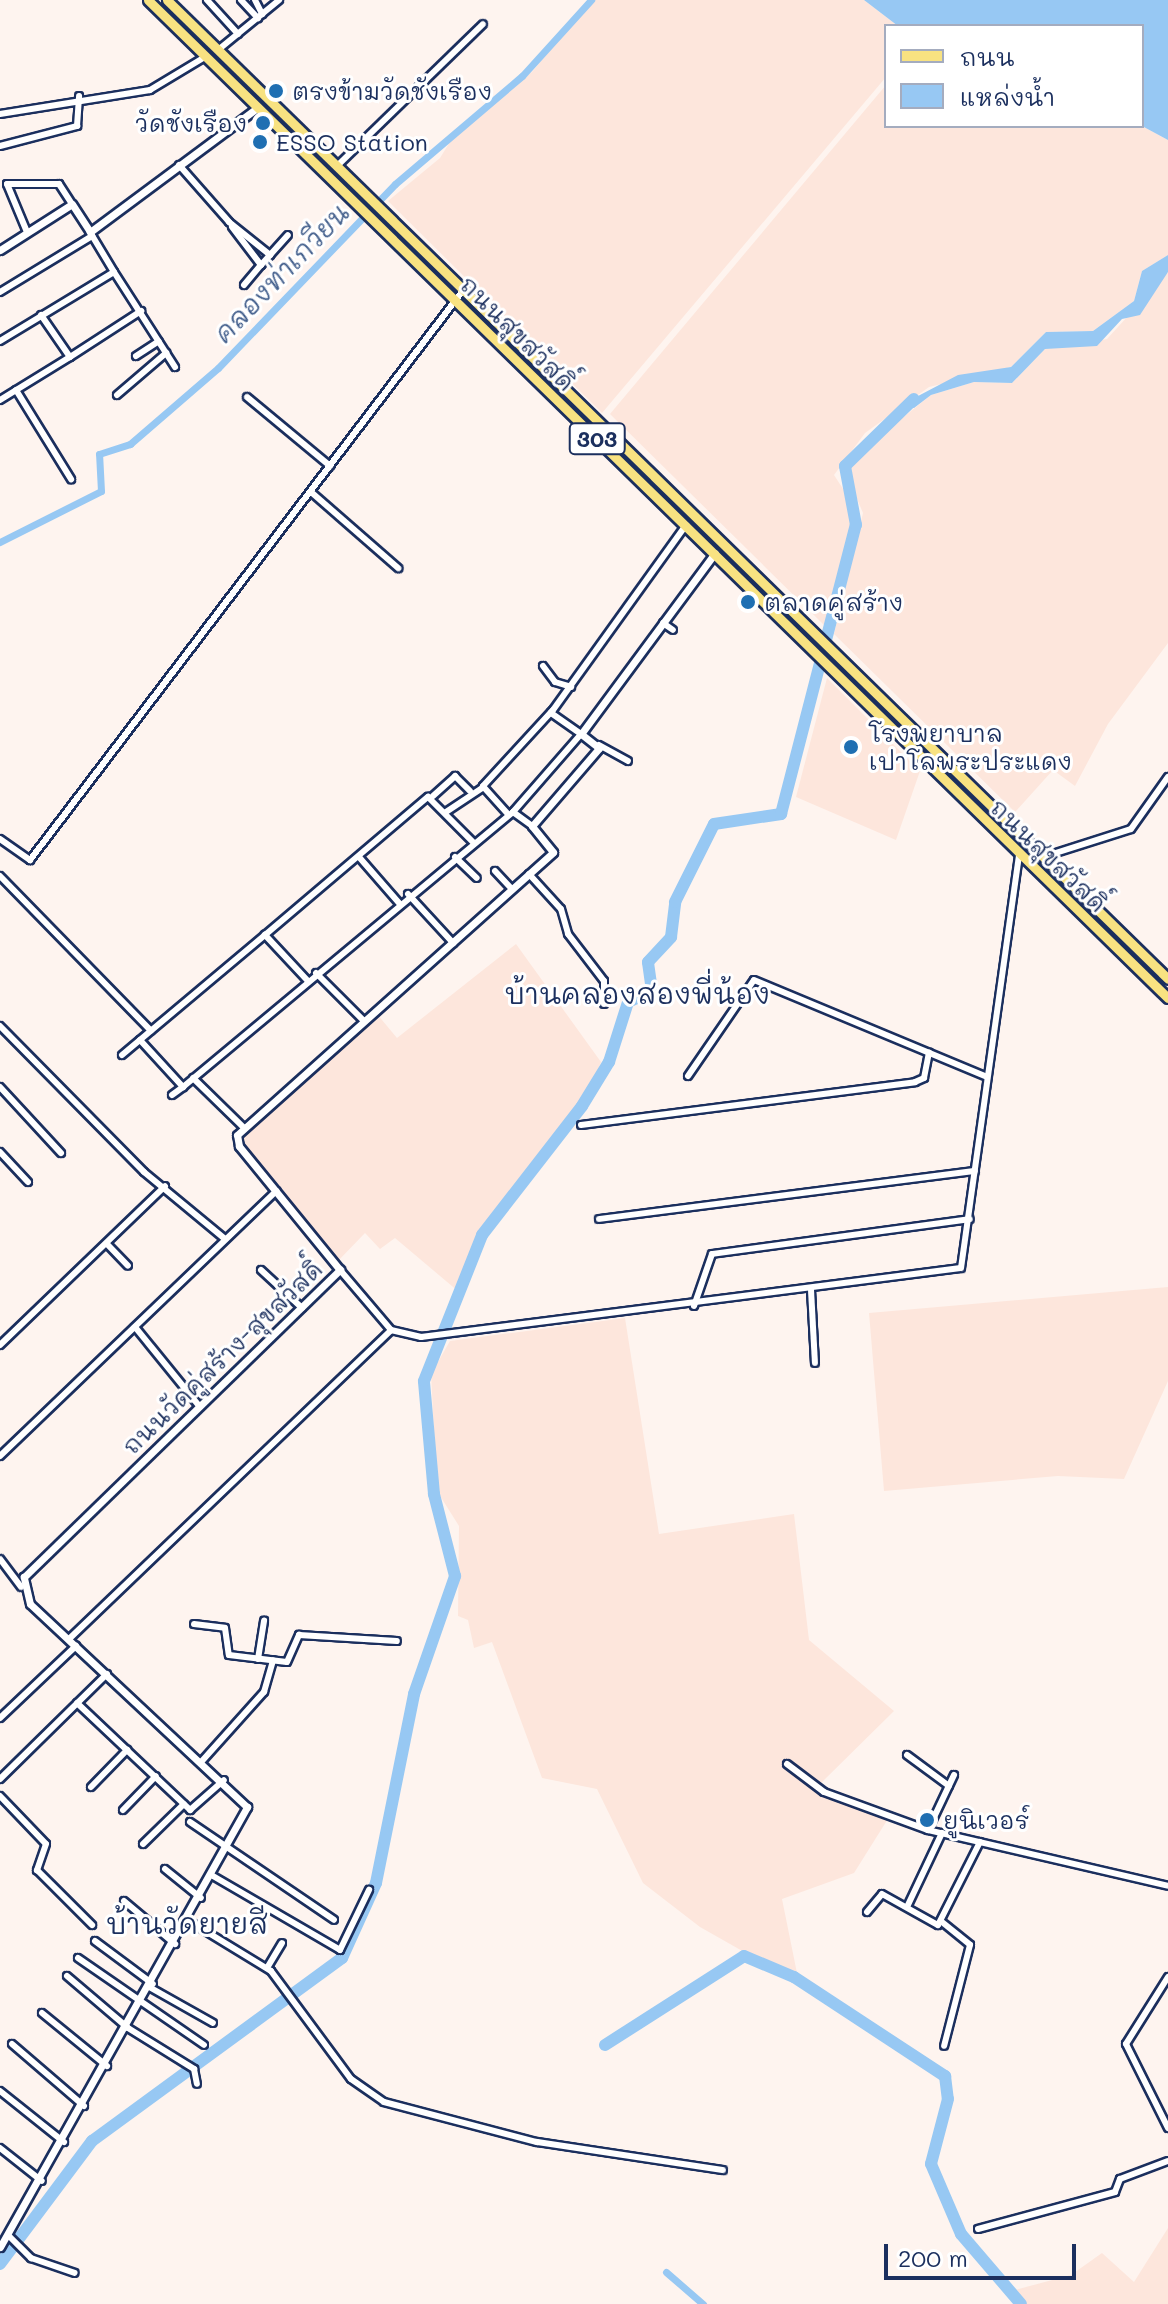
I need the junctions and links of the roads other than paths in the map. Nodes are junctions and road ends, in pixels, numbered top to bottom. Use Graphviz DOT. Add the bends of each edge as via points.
graph roads {
  1 [pos="148,0"];
  2 [pos="167,0"];
  3 [pos="207,0"];
  4 [pos="241,0"];
  5 [pos="255,0"];
  6 [pos="279,0"];
  7 [pos="260,16"];
  8 [pos="483,24"];
  9 [pos="238,34"];
  10 [pos="218,50"];
  11 [pos="205,57"];
  12 [pos="227,59"];
  13 [pos="216,67"];
  14 [pos="79,96"];
  15 [pos="257,108"];
  16 [pos="0,114"];
  17 [pos="0,146"];
  18 [pos="179,165"];
  19 [pos="338,165"];
  20 [pos="3,184"];
  21 [pos="72,204"];
  22 [pos="229,222"];
  23 [pos="27,232"];
  24 [pos="91,234"];
  25 [pos="288,235"];
  26 [pos="0,250"];
  27 [pos="270,255"];
  28 [pos="261,265"];
  29 [pos="114,272"];
  30 [pos="244,285"];
  31 [pos="464,289"];
  32 [pos="0,292"];
  33 [pos="456,300"];
  34 [pos="141,311"];
  35 [pos="41,315"];
  36 [pos="0,341"];
  37 [pos="159,341"];
  38 [pos="166,353"];
  39 [pos="136,356"];
  40 [pos="70,357"];
  41 [pos="175,367"];
  42 [pos="16,390"];
  43 [pos="117,395"];
  44 [pos="247,397"];
  45 [pos="0,400"];
  46 [pos="330,466"];
  47 [pos="71,479"];
  48 [pos="311,492"];
  49 [pos="686,525"];
  50 [pos="715,553"];
  51 [pos="398,568"];
  52 [pos="663,623"];
  53 [pos="673,630"];
  54 [pos="543,666"];
  55 [pos="571,687"];
  56 [pos="551,713"];
  57 [pos="581,734"];
  58 [pos="599,745"];
  59 [pos="628,761"];
  60 [pos="1168,777"];
  61 [pos="482,788"];
  62 [pos="470,791"];
  63 [pos="433,796"];
  64 [pos="446,812"];
  65 [pos="510,812"];
  66 [pos="532,826"];
  67 [pos="0,839"];
  68 [pos="473,842"];
  69 [pos="1019,853"];
  70 [pos="359,857"];
  71 [pos="455,857"];
  72 [pos="1043,857"];
  73 [pos="495,871"];
  74 [pos="529,874"];
  75 [pos="0,876"];
  76 [pos="477,878"];
  77 [pos="512,889"];
  78 [pos="408,894"];
  79 [pos="399,903"];
  80 [pos="265,935"];
  81 [pos="453,943"];
  82 [pos="316,973"];
  83 [pos="1168,979"];
  84 [pos="307,980"];
  85 [pos="1168,998"];
  86 [pos="604,1004"];
  87 [pos="364,1021"];
  88 [pos="0,1026"];
  89 [pos="151,1031"];
  90 [pos="140,1040"];
  91 [pos="929,1052"];
  92 [pos="122,1055"];
  93 [pos="688,1076"];
  94 [pos="987,1077"];
  95 [pos="193,1078"];
  96 [pos="0,1087"];
  97 [pos="183,1087"];
  98 [pos="172,1095"];
  99 [pos="581,1125"];
  100 [pos="243,1127"];
  101 [pos="0,1152"];
  102 [pos="61,1153"];
  103 [pos="975,1171"];
  104 [pos="28,1182"];
  105 [pos="165,1186"];
  106 [pos="276,1191"];
  107 [pos="599,1219"];
  108 [pos="970,1219"];
  109 [pos="225,1239"];
  110 [pos="107,1244"];
  111 [pos="128,1266"];
  112 [pos="261,1270"];
  113 [pos="340,1270"];
  114 [pos="811,1290"];
  115 [pos="694,1306"];
  116 [pos="302,1308"];
  117 [pos="135,1327"];
  118 [pos="391,1330"];
  119 [pos="0,1345"];
  120 [pos="815,1363"];
  121 [pos="200,1407"];
  122 [pos="0,1456"];
  123 [pos="0,1559"];
  124 [pos="21,1587"];
  125 [pos="264,1620"];
  126 [pos="194,1624"];
  127 [pos="69,1639"];
  128 [pos="397,1641"];
  129 [pos="76,1646"];
  130 [pos="258,1659"];
  131 [pos="273,1660"];
  132 [pos="107,1674"];
  133 [pos="77,1703"];
  134 [pos="0,1718"];
  135 [pos="127,1750"];
  136 [pos="907,1755"];
  137 [pos="202,1761"];
  138 [pos="787,1764"];
  139 [pos="954,1775"];
  140 [pos="156,1776"];
  141 [pos="0,1779"];
  142 [pos="224,1780"];
  143 [pos="949,1786"];
  144 [pos="91,1787"];
  145 [pos="0,1796"];
  146 [pos="184,1804"];
  147 [pos="123,1810"];
  148 [pos="190,1822"];
  149 [pos="928,1830"];
  150 [pos="942,1833"];
  151 [pos="980,1842"];
  152 [pos="143,1844"];
  153 [pos="226,1852"];
  154 [pos="165,1869"];
  155 [pos="213,1876"];
  156 [pos="1168,1886"];
  157 [pos="369,1890"];
  158 [pos="201,1898"];
  159 [pos="124,1901"];
  160 [pos="907,1907"];
  161 [pos="867,1912"];
  162 [pos="334,1920"];
  163 [pos="189,1921"];
  164 [pos="942,1922"];
  165 [pos="92,1925"];
  166 [pos="95,1941"];
  167 [pos="282,1943"];
  168 [pos="175,1944"];
  169 [pos="78,1958"];
  170 [pos="267,1968"];
  171 [pos="67,1976"];
  172 [pos="1168,1977"];
  173 [pos="152,1986"];
  174 [pos="140,2006"];
  175 [pos="42,2013"];
  176 [pos="213,2023"];
  177 [pos="128,2028"];
  178 [pos="12,2044"];
  179 [pos="204,2045"];
  180 [pos="944,2046"];
  181 [pos="107,2066"];
  182 [pos="197,2084"];
  183 [pos="0,2091"];
  184 [pos="84,2106"];
  185 [pos="1168,2128"];
  186 [pos="64,2142"];
  187 [pos="0,2148"];
  188 [pos="1168,2161"];
  189 [pos="723,2170"];
  190 [pos="42,2181"];
  191 [pos="978,2229"];
  192 [pos="11,2236"];
  193 [pos="0,2247"];
  194 [pos="75,2273"];
  1 -- 11 [label="main road, ถนนสุขสวัสดิ์ / 303"];
  2 -- 10 [label="main road, ถนนสุขสวัสดิ์ / 303"];
  3 -- 9 [label="street"];
  4 -- 7 [label="street"];
  5 -- 7 [label="street"];
  6 -- 7 [label="street"];
  7 -- 9 [label="street"];
  8 -- 19 [label="street"];
  9 -- 10 [label="street"];
  10 -- 12 [label="main road, ถนนสุขสวัสดิ์ / 303"];
  11 -- 13 [label="main road, ถนนสุขสวัสดิ์ / 303"];
  11 -- 14 [label="street" via="150,90"];
  12 -- 13 [label="main road" via="217,56"];
  12 -- 19 [label="main road, ถนนสุขสวัสดิ์ / 303"];
  13 -- 15 [label="main road, ถนนสุขสวัสดิ์ / 303"];
  14 -- 16 [label="street"];
  14 -- 17 [label="street" via="77,126"];
  15 -- 18 [label="street"];
  15 -- 33 [label="main road, ถนนสุขสวัสดิ์ / 303"];
  18 -- 22 [label="street"];
  18 -- 24 [label="street"];
  19 -- 31 [label="main road, ถนนสุขสวัสดิ์ / 303"];
  20 -- 21 [label="street" via="59,184"];
  20 -- 23 [label="street"];
  21 -- 23 [label="street"];
  21 -- 24 [label="street"];
  22 -- 27 [label="street"];
  22 -- 28 [label="street"];
  23 -- 26 [label="street"];
  24 -- 29 [label="street"];
  24 -- 32 [label="street"];
  25 -- 27 [label="street"];
  27 -- 28 [label="street"];
  28 -- 30 [label="street"];
  29 -- 34 [label="street"];
  29 -- 35 [label="street"];
  31 -- 33 [label="street"];
  31 -- 72 [label="main road, ถนนสุขสวัสดิ์ / 303"];
  33 -- 46 [label="street"];
  33 -- 49 [label="main road, ถนนสุขสวัสดิ์ / 303"];
  34 -- 37 [label="street"];
  34 -- 40 [label="street"];
  35 -- 36 [label="street"];
  35 -- 40 [label="street"];
  37 -- 38 [label="street"];
  37 -- 39 [label="street"];
  38 -- 41 [label="street"];
  38 -- 43 [label="street"];
  40 -- 42 [label="street"];
  42 -- 45 [label="street"];
  42 -- 47 [label="street"];
  44 -- 46 [label="street"];
  46 -- 48 [label="street"];
  48 -- 51 [label="street"];
  48 -- 67 [label="street" via="30,860"];
  49 -- 50 [label="main road, ถนนสุขสวัสดิ์ / 303"];
  49 -- 55 [label="street"];
  50 -- 52 [label="street"];
  50 -- 69 [label="main road, ถนนสุขสวัสดิ์ / 303"];
  52 -- 53 [label="street"];
  52 -- 57 [label="street"];
  54 -- 55 [label="street" via="555,682"];
  55 -- 56 [label="street"];
  56 -- 57 [label="street"];
  56 -- 61 [label="street"];
  57 -- 58 [label="street"];
  57 -- 65 [label="street"];
  58 -- 59 [label="street"];
  58 -- 66 [label="street"];
  60 -- 72 [label="street" via="1131,829"];
  61 -- 62 [label="street"];
  61 -- 65 [label="street"];
  62 -- 63 [label="street" via="455,776"];
  62 -- 64 [label="street"];
  63 -- 64 [label="street"];
  63 -- 70 [label="street"];
  64 -- 68 [label="street"];
  65 -- 66 [label="street"];
  65 -- 68 [label="street"];
  66 -- 74 [label="street" via="553,852"];
  68 -- 71 [label="street"];
  69 -- 85 [label="main road, ถนนสุขสวัสดิ์ / 303"];
  69 -- 94 [label="street"];
  70 -- 79 [label="street"];
  70 -- 80 [label="street"];
  71 -- 76 [label="street"];
  71 -- 78 [label="street"];
  72 -- 83 [label="main road, ถนนสุขสวัสดิ์ / 303"];
  73 -- 77 [label="street"];
  74 -- 77 [label="street"];
  74 -- 86 [label="street" via="561,909 568,934 604,981"];
  75 -- 89 [label="street"];
  77 -- 81 [label="street"];
  78 -- 79 [label="street"];
  78 -- 81 [label="street"];
  79 -- 82 [label="street"];
  80 -- 84 [label="street"];
  80 -- 89 [label="street"];
  81 -- 87 [label="street"];
  82 -- 84 [label="street"];
  82 -- 87 [label="street"];
  84 -- 95 [label="street"];
  87 -- 100 [label="street"];
  88 -- 105 [label="street"];
  89 -- 90 [label="street"];
  90 -- 92 [label="street"];
  90 -- 97 [label="street"];
  91 -- 93 [label="street" via="754,980"];
  91 -- 94 [label="street"];
  91 -- 99 [label="street" via="924,1078 915,1082"];
  94 -- 103 [label="street"];
  95 -- 97 [label="street"];
  95 -- 100 [label="street"];
  96 -- 102 [label="street"];
  97 -- 98 [label="street"];
  100 -- 106 [label="street, ถนนวัดคู่สร้าง-สุขสวัสดิ์" via="239,1146"];
  101 -- 104 [label="street"];
  103 -- 107 [label="street"];
  103 -- 108 [label="street"];
  105 -- 109 [label="street"];
  105 -- 110 [label="street"];
  106 -- 109 [label="street"];
  106 -- 113 [label="street, ถนนวัดคู่สร้าง-สุขสวัสดิ์"];
  108 -- 114 [label="street" via="961,1268"];
  108 -- 115 [label="street" via="712,1254"];
  109 -- 117 [label="street"];
  110 -- 111 [label="street"];
  110 -- 119 [label="street"];
  112 -- 116 [label="street"];
  113 -- 116 [label="street, ถนนวัดคู่สร้าง-สุขสวัสดิ์"];
  113 -- 118 [label="street"];
  114 -- 115 [label="street"];
  114 -- 120 [label="street"];
  115 -- 118 [label="street" via="439,1336"];
  116 -- 121 [label="street, ถนนวัดคู่สร้าง-สุขสวัสดิ์"];
  117 -- 121 [label="street"];
  117 -- 122 [label="street"];
  118 -- 127 [label="street"];
  121 -- 124 [label="street, ถนนวัดคู่สร้าง-สุขสวัสดิ์"];
  123 -- 124 [label="street"];
  124 -- 127 [label="street"];
  125 -- 130 [label="street"];
  126 -- 130 [label="street" via="225,1628 227,1654"];
  127 -- 129 [label="street"];
  128 -- 131 [label="street" via="299,1635 292,1660"];
  129 -- 132 [label="street"];
  129 -- 134 [label="street"];
  130 -- 131 [label="street"];
  131 -- 137 [label="street" via="264,1692"];
  132 -- 133 [label="street"];
  132 -- 137 [label="street"];
  133 -- 135 [label="street"];
  133 -- 141 [label="street"];
  135 -- 140 [label="street"];
  135 -- 144 [label="street"];
  136 -- 143 [label="street"];
  137 -- 142 [label="street"];
  138 -- 149 [label="street" via="824,1792"];
  139 -- 143 [label="street"];
  140 -- 146 [label="street"];
  140 -- 147 [label="street"];
  142 -- 146 [label="street" via="196,1811"];
  142 -- 153 [label="street" via="247,1807"];
  143 -- 149 [label="street"];
  145 -- 165 [label="street" via="46,1844 37,1870"];
  146 -- 152 [label="street"];
  148 -- 153 [label="street"];
  149 -- 150 [label="street"];
  150 -- 151 [label="street"];
  150 -- 160 [label="street"];
  151 -- 156 [label="street"];
  151 -- 164 [label="street"];
  153 -- 155 [label="street"];
  153 -- 162 [label="street"];
  154 -- 158 [label="street"];
  155 -- 157 [label="street" via="340,1950"];
  155 -- 158 [label="street"];
  158 -- 163 [label="street"];
  159 -- 168 [label="street"];
  160 -- 161 [label="street" via="878,1894"];
  160 -- 164 [label="street"];
  163 -- 168 [label="street"];
  163 -- 170 [label="street"];
  164 -- 180 [label="street" via="970,1945"];
  166 -- 173 [label="street"];
  167 -- 170 [label="street"];
  168 -- 173 [label="street"];
  169 -- 174 [label="street"];
  170 -- 189 [label="street" via="351,2079 394,2106 537,2142"];
  171 -- 177 [label="street"];
  172 -- 185 [label="street" via="1126,2044"];
  173 -- 174 [label="street"];
  173 -- 176 [label="street"];
  174 -- 177 [label="street"];
  174 -- 179 [label="street"];
  175 -- 181 [label="street"];
  177 -- 181 [label="street"];
  177 -- 182 [label="street" via="193,2068"];
  178 -- 184 [label="street"];
  181 -- 184 [label="street"];
  183 -- 186 [label="street"];
  184 -- 186 [label="street"];
  186 -- 190 [label="street"];
  187 -- 190 [label="street"];
  188 -- 191 [label="street" via="1120,2179 1110,2194"];
  190 -- 192 [label="street"];
  192 -- 193 [label="street"];
  192 -- 194 [label="street" via="31,2258"];
}
